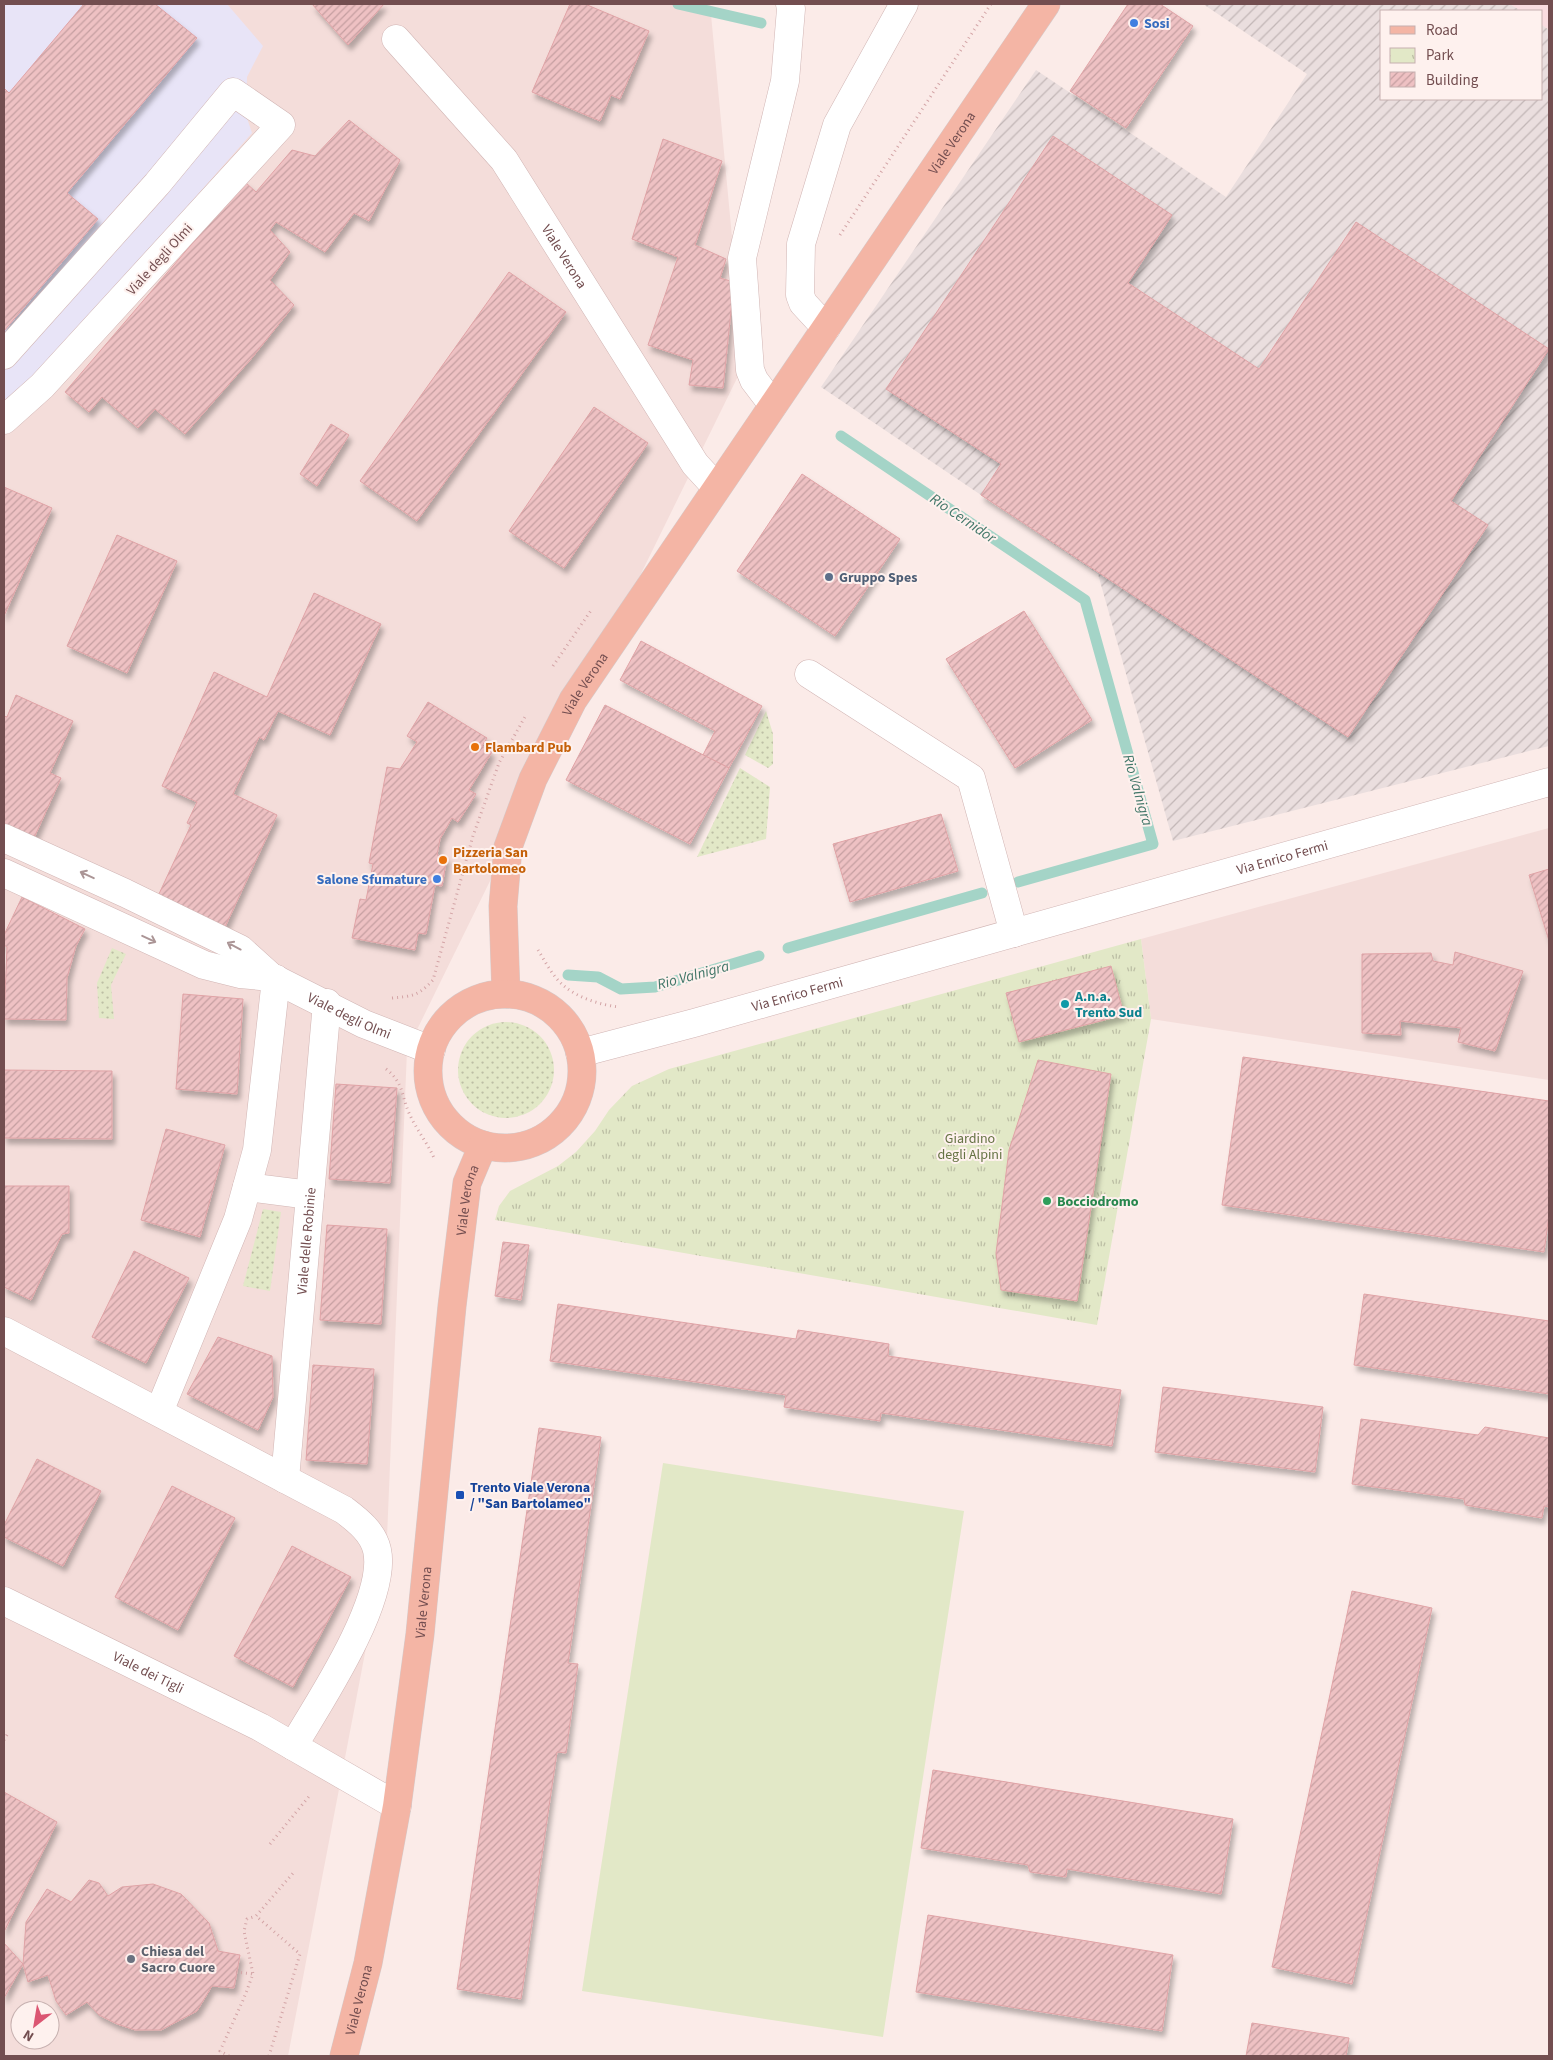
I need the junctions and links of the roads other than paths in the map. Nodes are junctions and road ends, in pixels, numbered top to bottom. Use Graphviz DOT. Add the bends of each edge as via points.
graph roads {
  1 [pos="790,4"];
  2 [pos="904,4"];
  3 [pos="1046,4"];
  4 [pos="396,39"];
  5 [pos="826,328"];
  6 [pos="4,355"];
  7 [pos="774,404"];
  8 [pos="4,420"];
  9 [pos="716,488"];
  10 [pos="809,674"];
  11 [pos="1549,782"];
  12 [pos="4,838"];
  13 [pos="6,878"];
  14 [pos="125,893"];
  15 [pos="112,923"];
  16 [pos="1014,933"];
  17 [pos="274,978"];
  18 [pos="506,994"];
  19 [pos="327,1003"];
  20 [pos="431,1050"];
  21 [pos="580,1053"];
  22 [pos="483,1145"];
  23 [pos="247,1186"];
  24 [pos="310,1195"];
  25 [pos="4,1331"];
  26 [pos="159,1412"];
  27 [pos="285,1478"];
  28 [pos="4,1601"];
  29 [pos="293,1746"];
  30 [pos="397,1806"];
  31 [pos="344,2056"];
  1 -- 7 [label="street" via="785,82 742,258 750,370"];
  2 -- 5 [label="street" via="837,125 801,244 802,303"];
  3 -- 5 [label="main road, Viale Verona"];
  4 -- 9 [label="street, Viale Verona" via="504,160 695,464"];
  5 -- 7 [label="main road, Viale Verona"];
  6 -- 8 [label="street, Viale degli Olmi" via="157,184 233,92 281,125 42,386"];
  7 -- 9 [label="main road, Viale Verona"];
  9 -- 18 [label="main road, Viale Verona" via="573,700 533,779 508,847 503,906"];
  10 -- 16 [label="street" via="971,778"];
  11 -- 16 [label="street, Via Enrico Fermi"];
  14 -- 12 [label="street, Viale degli Olmi, one-way"];
  13 -- 15 [label="street, Viale degli Olmi"];
  14 -- 15 [label="street"];
  17 -- 14 [label="street, Viale degli Olmi, one-way" via="240,949"];
  15 -- 17 [label="street, Viale degli Olmi, one-way" via="204,965"];
  16 -- 21 [label="street, Via Enrico Fermi"];
  17 -- 19 [label="street, Viale degli Olmi"];
  17 -- 23 [label="street" via="257,1150"];
  18 -- 20 [label="main road" via="486,996 468,1003 439,1031"];
  18 -- 21 [label="main road" via="526,996 556,1013 577,1041"];
  19 -- 20 [label="street, Viale degli Olmi" via="364,1024"];
  19 -- 24 [label="street, Viale delle Robinie"];
  20 -- 22 [label="main road" via="428,1073 432,1097 444,1118 461,1135"];
  21 -- 22 [label="main road" via="581,1085 575,1106 563,1123 546,1137 526,1146 504,1149"];
  22 -- 30 [label="main road, Viale Verona" via="467,1183 420,1634"];
  23 -- 24 [label="street"];
  23 -- 26 [label="street" via="238,1219"];
  24 -- 27 [label="street, Viale delle Robinie"];
  25 -- 26 [label="street"];
  26 -- 27 [label="street"];
  27 -- 29 [label="street" via="344,1510 363,1526 374,1540 378,1568 372,1598 361,1625"];
  28 -- 29 [label="street, Viale dei Tigli"];
  29 -- 30 [label="street, Viale dei Tigli"];
  30 -- 31 [label="main road, Viale Verona" via="368,1962"];
}
